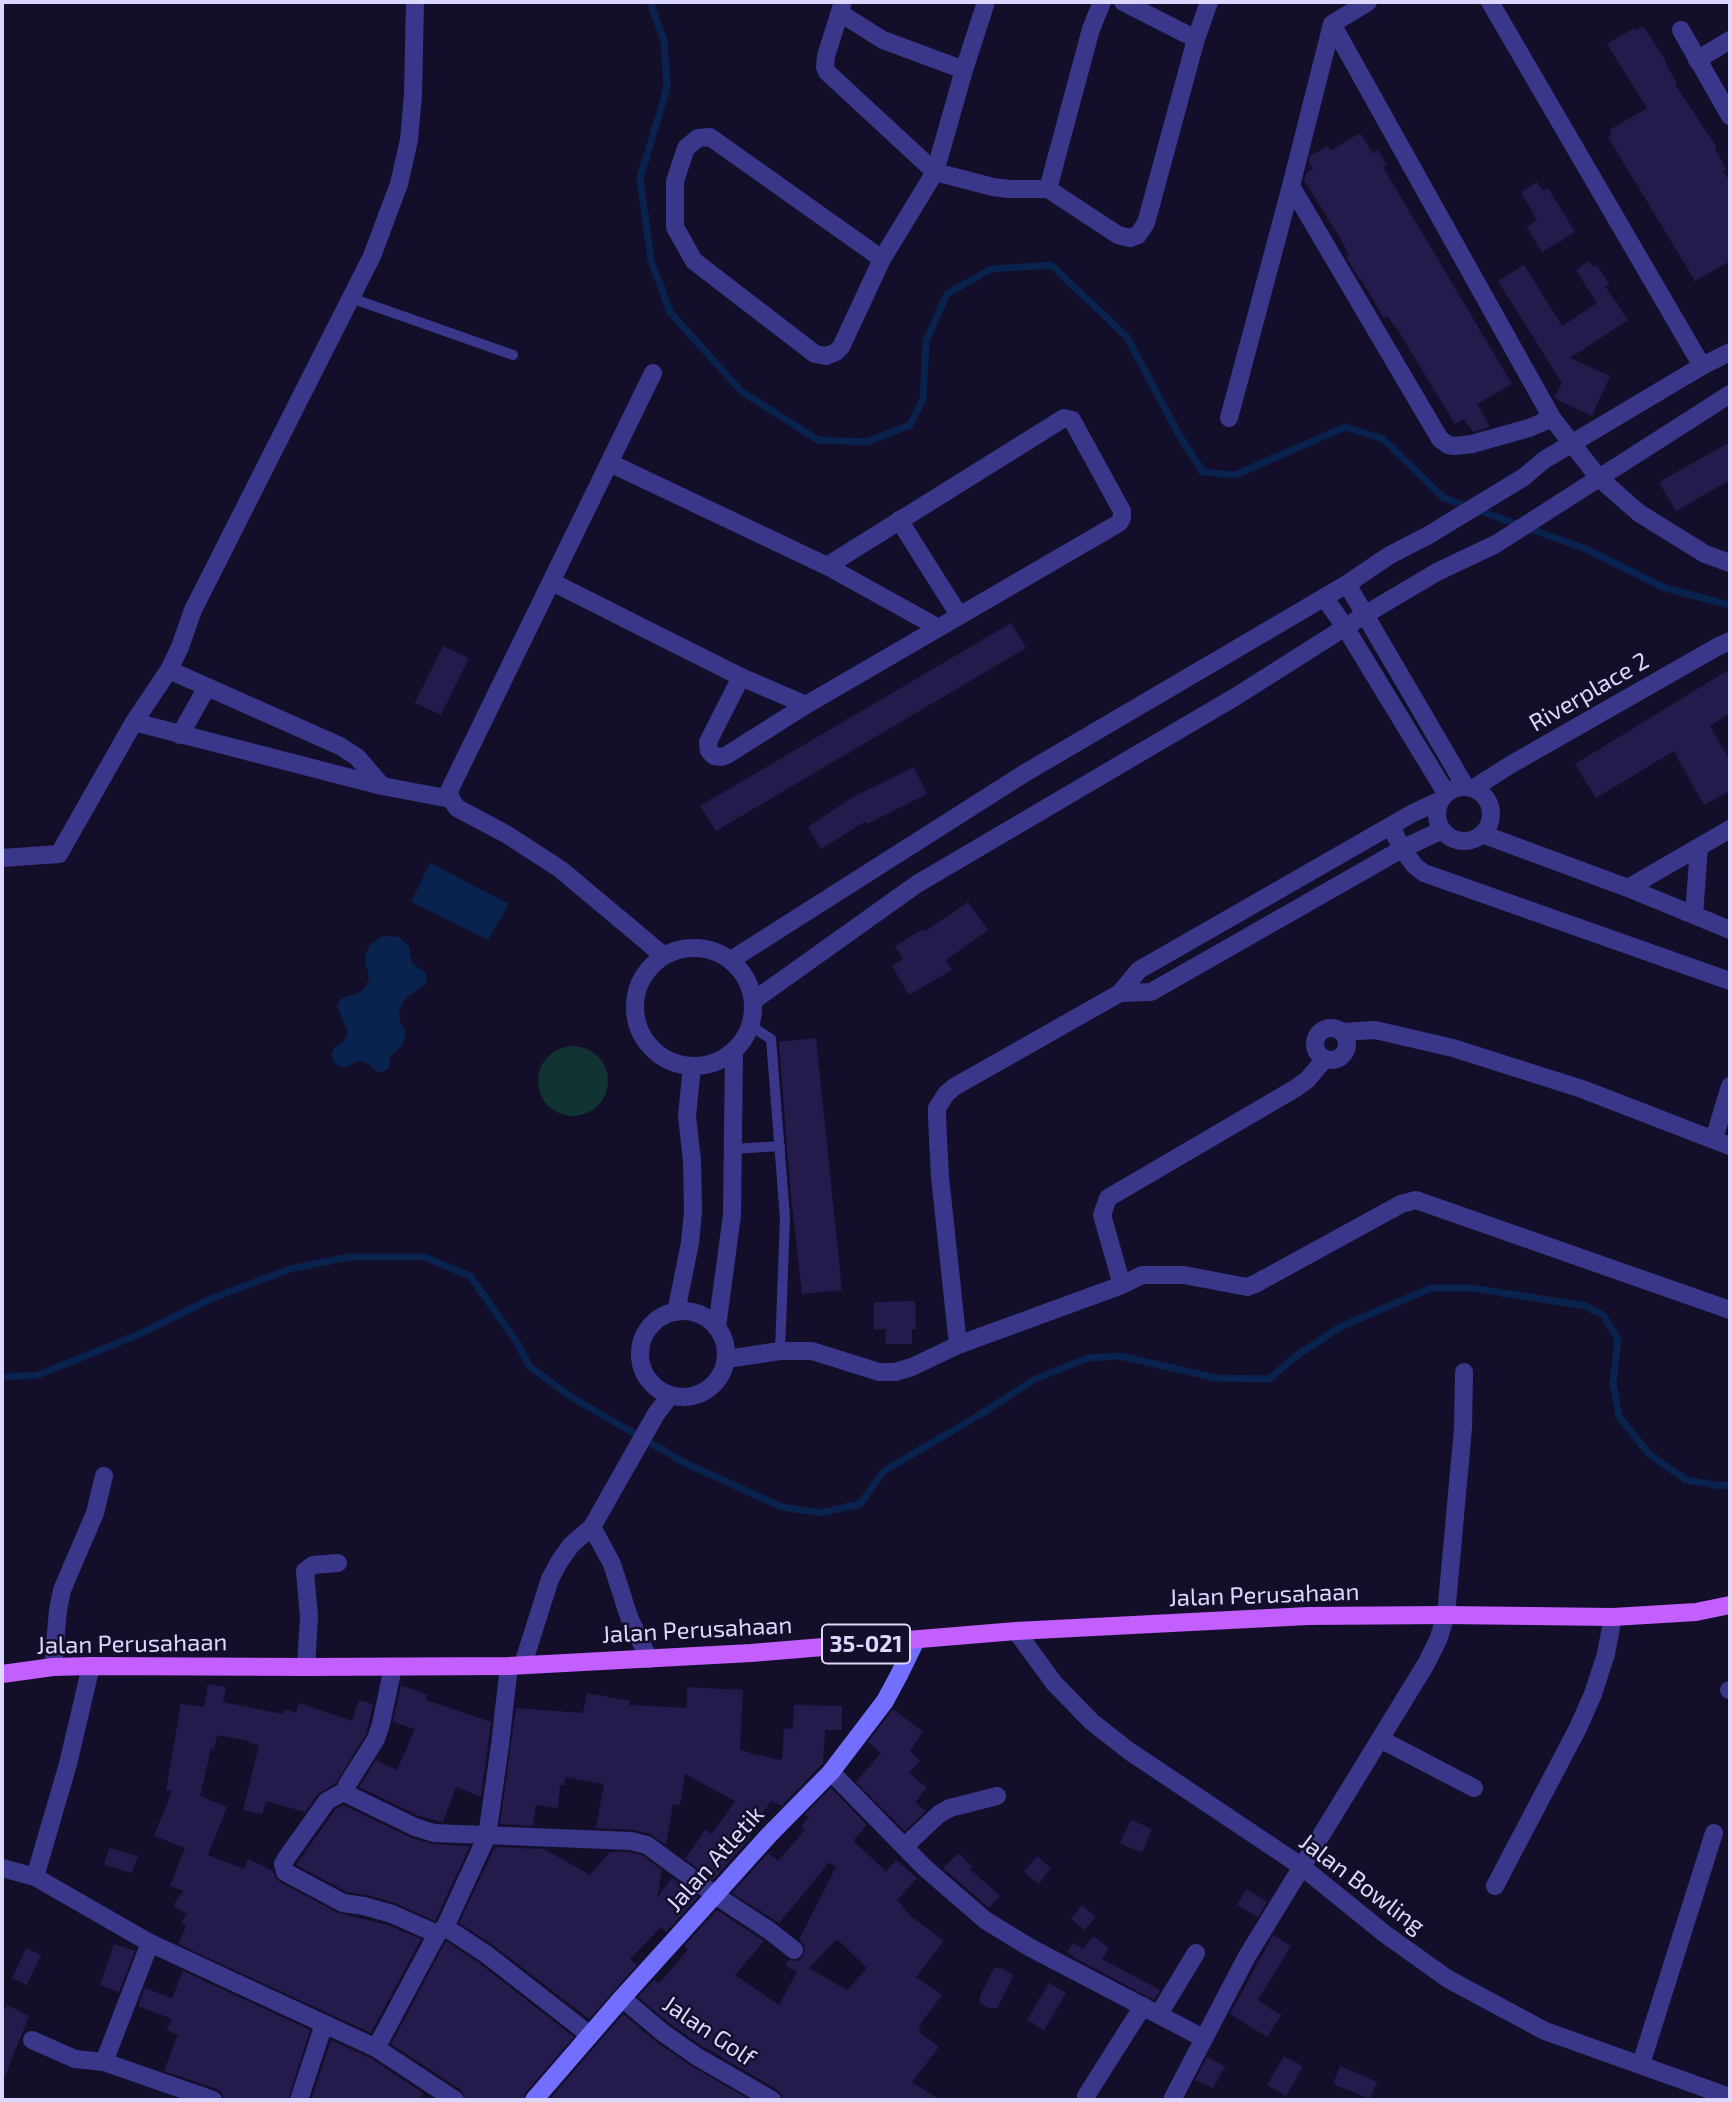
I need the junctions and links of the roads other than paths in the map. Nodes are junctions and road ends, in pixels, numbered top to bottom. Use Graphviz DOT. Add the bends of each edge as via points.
graph roads {
  1 [pos="415,2"];
  2 [pos="986,2"];
  3 [pos="1102,2"];
  4 [pos="1123,2"];
  5 [pos="1209,2"];
  6 [pos="1368,2"];
  7 [pos="1490,2"];
  8 [pos="841,7"];
  9 [pos="1332,24"];
  10 [pos="1681,30"];
  11 [pos="1196,38"];
  12 [pos="1730,40"];
  13 [pos="1698,60"];
  14 [pos="964,70"];
  15 [pos="1730,116"];
  16 [pos="935,172"];
  17 [pos="1291,186"];
  18 [pos="1048,189"];
  19 [pos="882,259"];
  20 [pos="351,298"];
  21 [pos="1730,352"];
  22 [pos="513,355"];
  23 [pos="1702,366"];
  24 [pos="653,373"];
  25 [pos="1730,394"];
  26 [pos="1229,418"];
  27 [pos="1552,418"];
  28 [pos="1571,444"];
  29 [pos="611,463"];
  30 [pos="1599,478"];
  31 [pos="899,520"];
  32 [pos="1730,563"];
  33 [pos="827,566"];
  34 [pos="552,582"];
  35 [pos="1347,584"];
  36 [pos="1324,597"];
  37 [pos="1366,614"];
  38 [pos="959,615"];
  39 [pos="937,627"];
  40 [pos="1345,627"];
  41 [pos="1730,641"];
  42 [pos="169,670"];
  43 [pos="741,677"];
  44 [pos="207,687"];
  45 [pos="806,705"];
  46 [pos="134,722"];
  47 [pos="180,735"];
  48 [pos="382,786"];
  49 [pos="1469,787"];
  50 [pos="1443,797"];
  51 [pos="451,799"];
  52 [pos="1391,826"];
  53 [pos="1730,830"];
  54 [pos="1442,831"];
  55 [pos="1482,834"];
  56 [pos="1699,847"];
  57 [pos="1402,849"];
  58 [pos="2,858"];
  59 [pos="1628,888"];
  60 [pos="1694,915"];
  61 [pos="1730,930"];
  62 [pos="664,956"];
  63 [pos="731,960"];
  64 [pos="1730,981"];
  65 [pos="1120,993"];
  66 [pos="754,1001"];
  67 [pos="751,1026"];
  68 [pos="1342,1032"];
  69 [pos="734,1051"];
  70 [pos="1325,1059"];
  71 [pos="692,1066"];
  72 [pos="1730,1086"];
  73 [pos="1722,1142"];
  74 [pos="780,1146"];
  75 [pos="734,1149"];
  76 [pos="1122,1285"];
  77 [pos="1730,1310"];
  78 [pos="676,1312"];
  79 [pos="718,1327"];
  80 [pos="957,1345"];
  81 [pos="780,1351"];
  82 [pos="727,1359"];
  83 [pos="1464,1373"];
  84 [pos="670,1396"];
  85 [pos="104,1476"];
  86 [pos="593,1527"];
  87 [pos="338,1563"];
  88 [pos="1730,1605"];
  89 [pos="1446,1615"];
  90 [pos="1613,1617"];
  91 [pos="1016,1630"];
  92 [pos="916,1640"];
  93 [pos="649,1659"];
  94 [pos="516,1665"];
  95 [pos="91,1666"];
  96 [pos="53,1667"];
  97 [pos="306,1667"];
  98 [pos="393,1667"];
  99 [pos="2,1674"];
  100 [pos="1380,1739"];
  101 [pos="831,1772"];
  102 [pos="1474,1788"];
  103 [pos="345,1791"];
  104 [pos="997,1797"];
  105 [pos="1714,1833"];
  106 [pos="487,1836"];
  107 [pos="905,1846"];
  108 [pos="1301,1866"];
  109 [pos="2,1870"];
  110 [pos="35,1877"];
  111 [pos="1494,1886"];
  112 [pos="715,1895"];
  113 [pos="441,1930"];
  114 [pos="150,1943"];
  115 [pos="794,1950"];
  116 [pos="1196,1953"];
  117 [pos="622,1998"];
  118 [pos="1151,2010"];
  119 [pos="324,2024"];
  120 [pos="590,2035"];
  121 [pos="1203,2038"];
  122 [pos="32,2040"];
  123 [pos="376,2048"];
  124 [pos="104,2062"];
  125 [pos="1641,2064"];
  126 [pos="1086,2096"];
  127 [pos="1730,2097"];
  128 [pos="213,2100"];
  129 [pos="299,2100"];
  130 [pos="455,2100"];
  131 [pos="534,2100"];
  132 [pos="772,2100"];
  133 [pos="1171,2100"];
  1 -- 20 [label="street" via="409,140 399,184"];
  2 -- 14 [label="street"];
  3 -- 18 [label="street"];
  4 -- 11 [label="street"];
  5 -- 11 [label="street"];
  6 -- 9 [label="street"];
  7 -- 23 [label="street"];
  8 -- 14 [label="street" via="883,40"];
  8 -- 16 [label="street" via="825,61 827,72"];
  9 -- 17 [label="street"];
  9 -- 27 [label="street"];
  10 -- 13 [label="street"];
  11 -- 18 [label="street" via="1143,230 1130,238 1118,235"];
  12 -- 13 [label="street"];
  13 -- 15 [label="street"];
  14 -- 16 [label="street"];
  16 -- 18 [label="street" via="993,187"];
  16 -- 19 [label="street"];
  17 -- 26 [label="street"];
  17 -- 27 [label="street" via="1440,439 1454,446 1472,444"];
  19 -- 19 [label="street" via="841,347 825,356 814,354 694,261 675,227 675,181 686,148 698,138 710,137"];
  20 -- 22 [label="lane"];
  20 -- 42 [label="street" via="192,610"];
  21 -- 23 [label="street"];
  23 -- 28 [label="street"];
  24 -- 29 [label="street"];
  25 -- 30 [label="street"];
  27 -- 28 [label="street"];
  28 -- 30 [label="street"];
  28 -- 35 [label="street"];
  29 -- 33 [label="street"];
  29 -- 34 [label="street"];
  30 -- 32 [label="street" via="1639,513 1705,554"];
  30 -- 37 [label="street" via="1496,544"];
  31 -- 33 [label="street"];
  31 -- 38 [label="street"];
  31 -- 38 [label="street" via="1062,418 1072,421 1121,508 1122,518"];
  33 -- 39 [label="street"];
  34 -- 43 [label="street"];
  34 -- 51 [label="street" via="449,787"];
  35 -- 36 [label="street"];
  35 -- 37 [label="street"];
  36 -- 40 [label="street"];
  36 -- 63 [label="street" via="1025,773"];
  37 -- 40 [label="street"];
  37 -- 49 [label="street"];
  38 -- 39 [label="street"];
  39 -- 45 [label="street"];
  40 -- 50 [label="street"];
  40 -- 66 [label="street" via="917,884"];
  41 -- 49 [label="street, Riverplace 2"];
  42 -- 44 [label="street"];
  42 -- 46 [label="street"];
  43 -- 45 [label="street"];
  43 -- 45 [label="street" via="708,742 712,755 727,755"];
  44 -- 47 [label="street"];
  44 -- 48 [label="street" via="340,746 357,757"];
  46 -- 47 [label="street"];
  46 -- 58 [label="street" via="59,854"];
  47 -- 48 [label="street"];
  48 -- 51 [label="street"];
  49 -- 50 [label="street" via="1455,788"];
  49 -- 55 [label="street" via="1482,793 1491,809"];
  50 -- 52 [label="street"];
  50 -- 54 [label="street" via="1437,812"];
  51 -- 62 [label="street" via="462,811 560,869"];
  52 -- 57 [label="street"];
  52 -- 65 [label="street" via="1139,970"];
  53 -- 56 [label="street"];
  54 -- 55 [label="street" via="1465,841"];
  54 -- 57 [label="street"];
  55 -- 59 [label="street"];
  56 -- 59 [label="street"];
  56 -- 60 [label="street"];
  57 -- 64 [label="street" via="1424,873"];
  57 -- 65 [label="street" via="1151,992"];
  59 -- 60 [label="street"];
  60 -- 61 [label="street"];
  62 -- 63 [label="street" via="698,948"];
  62 -- 71 [label="street" via="639,985 637,1021 657,1053"];
  63 -- 66 [label="street" via="750,986"];
  65 -- 80 [label="street" via="954,1087 937,1108"];
  66 -- 67 [label="street"];
  67 -- 69 [label="street"];
  67 -- 74 [label="lane" via="771,1039"];
  68 -- 70 [label="street" via="1348,1042 1345,1053 1336,1060"];
  68 -- 70 [label="street" via="1326,1029 1317,1035 1317,1052"];
  68 -- 73 [label="street" via="1376,1030 1453,1048 1582,1089"];
  69 -- 71 [label="street" via="721,1060"];
  69 -- 75 [label="street"];
  70 -- 76 [label="street" via="1296,1088 1108,1198 1102,1215"];
  71 -- 78 [label="street" via="687,1116 693,1211"];
  72 -- 73 [label="street"];
  74 -- 75 [label="lane"];
  74 -- 81 [label="lane" via="785,1218"];
  75 -- 79 [label="street" via="732,1215"];
  76 -- 77 [label="street" via="1142,1276 1184,1275 1247,1287 1416,1200"];
  76 -- 80 [label="street"];
  78 -- 79 [label="street" via="699,1314"];
  78 -- 84 [label="street" via="649,1327 639,1356 645,1376"];
  79 -- 82 [label="street"];
  80 -- 81 [label="street" via="912,1367 886,1373 812,1351"];
  81 -- 82 [label="street"];
  82 -- 84 [label="street" via="722,1374 700,1395"];
  83 -- 89 [label="street"];
  84 -- 86 [label="street"];
  85 -- 96 [label="street" via="95,1513 62,1590"];
  86 -- 93 [label="street"];
  86 -- 94 [label="street" via="571,1545 550,1579"];
  87 -- 97 [label="street" via="313,1565 305,1571 309,1616"];
  88 -- 90 [label="main road, Jalan Perusahaan / 35-021"];
  89 -- 90 [label="main road, Jalan Perusahaan / 35-021"];
  89 -- 91 [label="main road, Jalan Perusahaan / 35-021" via="1308,1616"];
  89 -- 100 [label="street" via="1426,1664"];
  90 -- 111 [label="street" via="1606,1654 1578,1728"];
  91 -- 92 [label="main road, Jalan Perusahaan / 35-021"];
  91 -- 108 [label="street, Jalan Bowling" via="1054,1683 1092,1722"];
  92 -- 93 [label="main road, Jalan Perusahaan / 35-021"];
  92 -- 101 [label="street, Jalan Atletik" via="885,1701"];
  93 -- 94 [label="main road, Jalan Perusahaan / 35-021"];
  94 -- 98 [label="main road, Jalan Perusahaan / 35-021"];
  94 -- 106 [label="street"];
  95 -- 96 [label="main road, Jalan Perusahaan / 35-021"];
  95 -- 97 [label="main road, Jalan Perusahaan / 35-021"];
  95 -- 110 [label="street"];
  96 -- 99 [label="main road, Jalan Perusahaan / 35-021"];
  97 -- 98 [label="main road, Jalan Perusahaan / 35-021"];
  98 -- 103 [label="street" via="382,1724"];
  100 -- 102 [label="street"];
  100 -- 108 [label="street"];
  101 -- 107 [label="street"];
  101 -- 112 [label="street, Jalan Atletik"];
  103 -- 106 [label="street" via="426,1831"];
  103 -- 113 [label="street" via="327,1801 287,1857 285,1872 343,1903"];
  104 -- 107 [label="street" via="950,1808"];
  105 -- 125 [label="street"];
  106 -- 112 [label="street" via="647,1845"];
  106 -- 113 [label="street"];
  107 -- 118 [label="street" via="985,1920"];
  108 -- 121 [label="street"];
  108 -- 125 [label="street, Jalan Bowling" via="1385,1934 1458,1984 1545,2031"];
  109 -- 110 [label="street"];
  110 -- 114 [label="street"];
  112 -- 115 [label="street"];
  112 -- 117 [label="street, Jalan Atletik"];
  113 -- 120 [label="street" via="485,1954"];
  113 -- 123 [label="street"];
  114 -- 119 [label="street"];
  114 -- 124 [label="street"];
  116 -- 118 [label="street"];
  117 -- 120 [label="street, Jalan Atletik"];
  117 -- 132 [label="street, Jalan Golf" via="696,2056"];
  118 -- 121 [label="street"];
  118 -- 126 [label="street"];
  119 -- 123 [label="street"];
  119 -- 129 [label="street"];
  120 -- 131 [label="street, Jalan Atletik"];
  121 -- 133 [label="street"];
  122 -- 124 [label="street" via="75,2059"];
  123 -- 130 [label="street"];
  124 -- 128 [label="street"];
  125 -- 127 [label="street, Jalan Bowling"];
}
